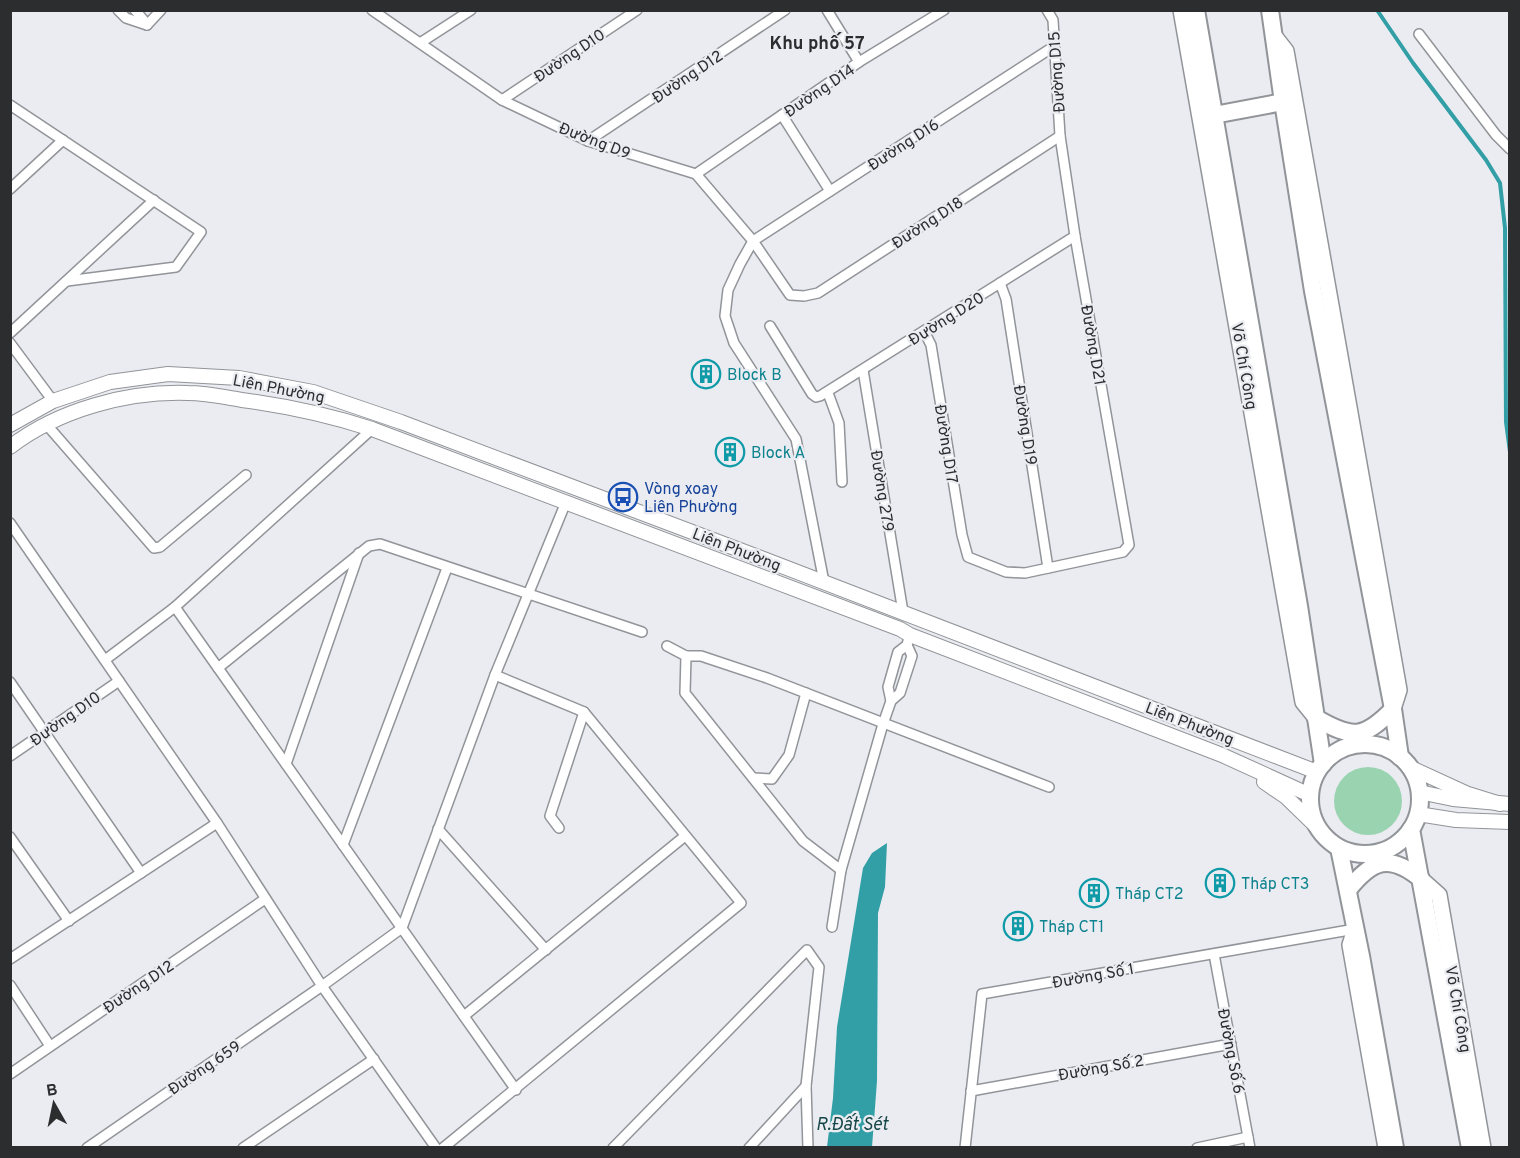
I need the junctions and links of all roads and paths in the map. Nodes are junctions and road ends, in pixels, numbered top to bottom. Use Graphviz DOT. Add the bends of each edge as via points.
graph roads {
  1 [pos="118,10"];
  2 [pos="135,10"];
  3 [pos="162,10"];
  4 [pos="372,10"];
  5 [pos="471,10"];
  6 [pos="637,10"];
  7 [pos="785,10"];
  8 [pos="827,10"];
  9 [pos="944,10"];
  10 [pos="1047,10"];
  11 [pos="1181,10"];
  12 [pos="1196,10"];
  13 [pos="1270,10"];
  14 [pos="147,25"];
  15 [pos="1419,34"];
  16 [pos="1275,37"];
  17 [pos="420,43"];
  18 [pos="1053,46"];
  19 [pos="859,62"];
  20 [pos="502,100"];
  21 [pos="1282,102"];
  22 [pos="10,105"];
  23 [pos="1214,115"];
  24 [pos="782,116"];
  25 [pos="1060,136"];
  26 [pos="63,140"];
  27 [pos="588,141"];
  28 [pos="1509,149"];
  29 [pos="696,174"];
  30 [pos="10,189"];
  31 [pos="830,191"];
  32 [pos="154,200"];
  33 [pos="1075,236"];
  34 [pos="753,241"];
  35 [pos="67,281"];
  36 [pos="1000,283"];
  37 [pos="770,326"];
  38 [pos="924,331"];
  39 [pos="10,333"];
  40 [pos="10,342"];
  41 [pos="863,370"];
  42 [pos="828,393"];
  43 [pos="53,401"];
  44 [pos="46,424"];
  45 [pos="10,425"];
  46 [pos="372,429"];
  47 [pos="10,447"];
  48 [pos="246,475"];
  49 [pos="842,482"];
  50 [pos="566,502"];
  51 [pos="10,523"];
  52 [pos="359,553"];
  53 [pos="447,568"];
  54 [pos="1048,568"];
  55 [pos="824,582"];
  56 [pos="529,595"];
  57 [pos="175,607"];
  58 [pos="910,615"];
  59 [pos="642,632"];
  60 [pos="909,640"];
  61 [pos="667,646"];
  62 [pos="686,656"];
  63 [pos="105,660"];
  64 [pos="218,668"];
  65 [pos="495,675"];
  66 [pos="119,681"];
  67 [pos="10,682"];
  68 [pos="806,693"];
  69 [pos="891,701"];
  70 [pos="1393,709"];
  71 [pos="584,712"];
  72 [pos="1316,718"];
  73 [pos="883,724"];
  74 [pos="45,731"];
  75 [pos="1222,755"];
  76 [pos="1402,755"];
  77 [pos="10,756"];
  78 [pos="1320,763"];
  79 [pos="286,764"];
  80 [pos="753,778"];
  81 [pos="1049,787"];
  82 [pos="1419,792"];
  83 [pos="1310,795"];
  84 [pos="1505,804"];
  85 [pos="1509,822"];
  86 [pos="217,823"];
  87 [pos="1317,827"];
  88 [pos="560,828"];
  89 [pos="438,829"];
  90 [pos="1415,829"];
  91 [pos="685,836"];
  92 [pos="10,837"];
  93 [pos="343,845"];
  94 [pos="1341,854"];
  95 [pos="841,870"];
  96 [pos="141,873"];
  97 [pos="1421,879"];
  98 [pos="1348,890"];
  99 [pos="265,899"];
  100 [pos="69,921"];
  101 [pos="832,927"];
  102 [pos="402,928"];
  103 [pos="1355,929"];
  104 [pos="546,950"];
  105 [pos="1214,954"];
  106 [pos="10,959"];
  107 [pos="10,986"];
  108 [pos="322,987"];
  109 [pos="464,1016"];
  110 [pos="1231,1044"];
  111 [pos="50,1046"];
  112 [pos="374,1059"];
  113 [pos="10,1074"];
  114 [pos="806,1086"];
  115 [pos="516,1090"];
  116 [pos="971,1091"];
  117 [pos="1386,1122"];
  118 [pos="1248,1137"];
  119 [pos="87,1148"];
  120 [pos="243,1148"];
  121 [pos="436,1148"];
  122 [pos="443,1148"];
  123 [pos="613,1148"];
  124 [pos="749,1148"];
  125 [pos="808,1148"];
  126 [pos="964,1148"];
  127 [pos="1197,1148"];
  128 [pos="1250,1148"];
  129 [pos="1386,1148"];
  130 [pos="1395,1148"];
  131 [pos="1470,1148"];
  132 [pos="1483,1148"];
  1 -- 14 [label="street" via="126,18"];
  2 -- 14 [label="street"];
  3 -- 14 [label="street"];
  4 -- 17 [label="street, Đường D9"];
  5 -- 17 [label="street"];
  6 -- 20 [label="street, Đường D10"];
  7 -- 27 [label="street, Đường D12"];
  8 -- 19 [label="street"];
  9 -- 19 [label="street, Đường D14"];
  10 -- 18 [label="street, Đường D15" via="1053,20"];
  11 -- 72 [label="main road, Võ Chí Công" via="1303,702"];
  12 -- 23 [label="highway, Võ Chí Công"];
  13 -- 16 [label="highway"];
  15 -- 28 [label="street"];
  16 -- 21 [label="highway"];
  16 -- 70 [label="main road" via="1286,51 1399,690"];
  17 -- 20 [label="street, Đường D9"];
  18 -- 25 [label="street, Đường D15"];
  18 -- 31 [label="street, Đường D16"];
  19 -- 24 [label="street, Đường D14"];
  20 -- 27 [label="street, Đường D9"];
  21 -- 23 [label="highway"];
  21 -- 70 [label="highway" via="1313,291"];
  22 -- 26 [label="street"];
  23 -- 72 [label="highway, Võ Chí Công"];
  24 -- 29 [label="street, Đường D14"];
  24 -- 31 [label="street"];
  25 -- 33 [label="street, Đường D21"];
  25 -- 34 [label="street, Đường D18" via="818,293 790,295"];
  26 -- 30 [label="street"];
  26 -- 32 [label="street"];
  27 -- 29 [label="street, Đường D9"];
  29 -- 34 [label="street"];
  31 -- 34 [label="street, Đường D16"];
  32 -- 35 [label="street"];
  32 -- 35 [label="street" via="201,232 176,267"];
  33 -- 36 [label="street, Đường D20"];
  33 -- 54 [label="street, Đường D21" via="1129,545 1123,552"];
  34 -- 55 [label="street" via="728,290 725,316 734,343 796,439"];
  35 -- 39 [label="street"];
  36 -- 38 [label="street, Đường D20"];
  36 -- 54 [label="street, Đường D19" via="1006,299"];
  37 -- 42 [label="street, Đường D20" via="812,394 816,397"];
  38 -- 41 [label="street, Đường D20"];
  38 -- 54 [label="street, Đường D17" via="931,345 968,557 1006,572"];
  40 -- 43 [label="street"];
  41 -- 42 [label="street, Đường D20"];
  41 -- 58 [label="street, Đường 279"];
  42 -- 49 [label="street" via="839,423"];
  43 -- 45 [label="street, Liên Phường"];
  43 -- 55 [label="street, Liên Phường" via="110,382 168,374 239,378 313,392"];
  44 -- 46 [label="street, Liên Phường" via="110,402 151,394 189,393 299,408"];
  44 -- 47 [label="street, Liên Phường"];
  44 -- 48 [label="street" via="154,548"];
  46 -- 50 [label="street, Liên Phường"];
  46 -- 57 [label="street"];
  50 -- 56 [label="street"];
  50 -- 60 [label="street, Liên Phường" via="889,624"];
  51 -- 63 [label="street"];
  52 -- 53 [label="street" via="380,544"];
  52 -- 64 [label="street"];
  52 -- 79 [label="street"];
  53 -- 56 [label="street"];
  53 -- 93 [label="street"];
  55 -- 58 [label="street, Liên Phường"];
  56 -- 59 [label="street"];
  56 -- 65 [label="street"];
  57 -- 63 [label="street"];
  57 -- 64 [label="street"];
  58 -- 60 [label="street"];
  58 -- 78 [label="street, Liên Phường"];
  60 -- 69 [label="street" via="898,652 888,687"];
  60 -- 69 [label="street" via="912,656 900,693"];
  60 -- 75 [label="street, Liên Phường"];
  61 -- 62 [label="street"];
  62 -- 68 [label="street" via="701,656"];
  62 -- 80 [label="street" via="685,693"];
  63 -- 66 [label="street"];
  64 -- 79 [label="street"];
  65 -- 71 [label="street"];
  65 -- 89 [label="street"];
  66 -- 74 [label="street, Đường D10"];
  66 -- 86 [label="street"];
  67 -- 74 [label="street"];
  68 -- 73 [label="street"];
  68 -- 80 [label="street" via="789,754 772,779"];
  69 -- 73 [label="street"];
  70 -- 72 [label="highway" via="1376,726 1359,732 1338,730"];
  70 -- 76 [label="highway"];
  71 -- 88 [label="street" via="550,816"];
  71 -- 91 [label="street"];
  72 -- 78 [label="highway, Võ Chí Công"];
  73 -- 81 [label="street"];
  73 -- 95 [label="street"];
  74 -- 77 [label="street, Đường D10"];
  74 -- 96 [label="street"];
  75 -- 83 [label="street, Liên Phường"];
  75 -- 87 [label="street" via="1286,797"];
  76 -- 78 [label="highway" via="1369,745 1352,746"];
  76 -- 82 [label="highway"];
  76 -- 84 [label="street" via="1468,794"];
  78 -- 83 [label="highway"];
  79 -- 93 [label="street"];
  80 -- 95 [label="street" via="803,841"];
  82 -- 84 [label="street"];
  82 -- 90 [label="highway"];
  83 -- 87 [label="highway"];
  85 -- 90 [label="street" via="1455,820"];
  86 -- 96 [label="street"];
  86 -- 99 [label="street"];
  87 -- 94 [label="highway"];
  89 -- 102 [label="street"];
  89 -- 104 [label="street"];
  90 -- 94 [label="highway" via="1400,855 1360,862"];
  90 -- 97 [label="highway, Võ Chí Công"];
  91 -- 104 [label="street"];
  91 -- 115 [label="street" via="741,903"];
  92 -- 100 [label="street"];
  93 -- 102 [label="street"];
  94 -- 98 [label="highway"];
  95 -- 101 [label="street"];
  96 -- 100 [label="street"];
  97 -- 98 [label="highway" via="1396,863 1383,864 1362,873"];
  97 -- 131 [label="highway, Võ Chí Công"];
  97 -- 132 [label="main road, Võ Chí Công" via="1439,895"];
  98 -- 103 [label="highway"];
  99 -- 108 [label="street"];
  99 -- 111 [label="street, Đường D12"];
  100 -- 106 [label="street"];
  102 -- 108 [label="street, Đường 659"];
  102 -- 109 [label="street"];
  103 -- 105 [label="street, Đường Số 1"];
  103 -- 117 [label="highway"];
  104 -- 109 [label="street"];
  105 -- 110 [label="street, Đường Số 6"];
  105 -- 116 [label="street, Đường Số 1" via="982,994"];
  107 -- 111 [label="street"];
  108 -- 112 [label="street"];
  108 -- 119 [label="street, Đường 659"];
  109 -- 115 [label="street"];
  110 -- 116 [label="street, Đường Số 2"];
  110 -- 118 [label="street, Đường Số 6"];
  111 -- 113 [label="street, Đường D12"];
  112 -- 120 [label="street"];
  112 -- 121 [label="street"];
  114 -- 123 [label="street" via="819,967 807,950"];
  114 -- 124 [label="street"];
  114 -- 125 [label="street"];
  115 -- 122 [label="street"];
  116 -- 126 [label="street, Đường Số 1"];
  117 -- 129 [label="main road"];
  117 -- 130 [label="highway"];
  118 -- 127 [label="street"];
  118 -- 128 [label="street, Đường Số 6"];
}
